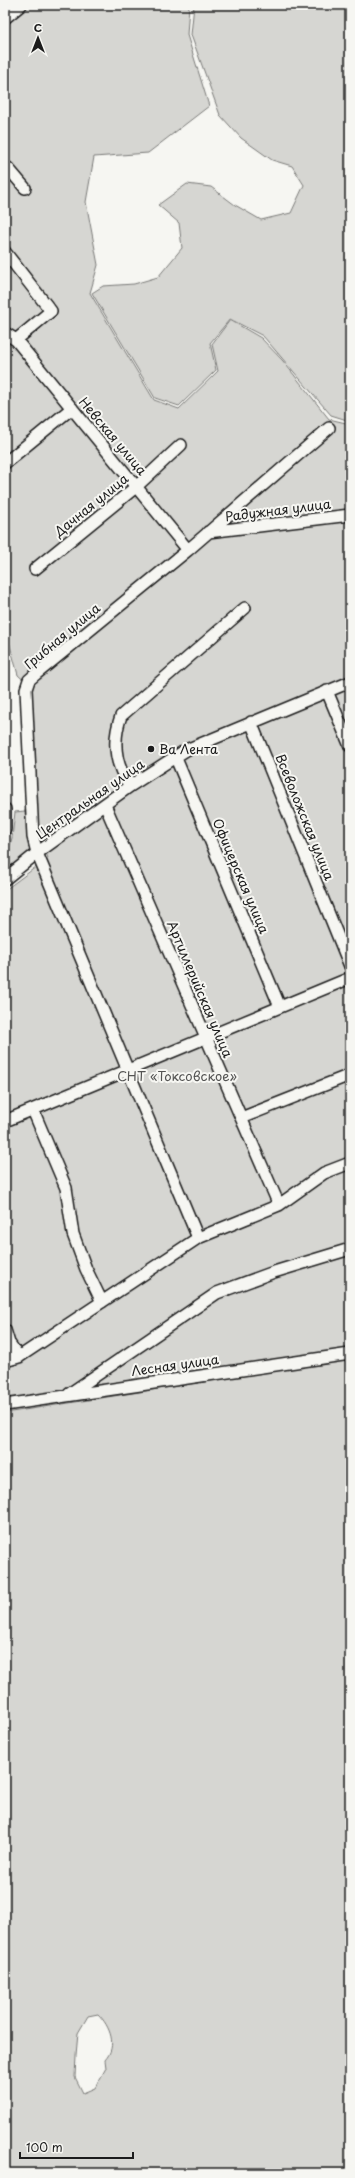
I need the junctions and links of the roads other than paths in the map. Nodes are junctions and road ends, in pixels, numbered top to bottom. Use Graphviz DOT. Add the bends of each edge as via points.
graph roads {
  1 [pos="21,5"];
  2 [pos="5,18"];
  3 [pos="6,168"];
  4 [pos="25,188"];
  5 [pos="5,252"];
  6 [pos="5,333"];
  7 [pos="16,340"];
  8 [pos="72,408"];
  9 [pos="329,428"];
  10 [pos="181,445"];
  11 [pos="5,463"];
  12 [pos="137,486"];
  13 [pos="350,515"];
  14 [pos="208,532"];
  15 [pos="188,550"];
  16 [pos="35,569"];
  17 [pos="245,608"];
  18 [pos="350,682"];
  19 [pos="327,691"];
  20 [pos="251,722"];
  21 [pos="350,746"];
  22 [pos="176,756"];
  23 [pos="130,786"];
  24 [pos="105,804"];
  25 [pos="5,809"];
  26 [pos="5,829"];
  27 [pos="37,853"];
  28 [pos="5,879"];
  29 [pos="350,966"];
  30 [pos="350,978"];
  31 [pos="280,1007"];
  32 [pos="206,1038"];
  33 [pos="128,1070"];
  34 [pos="350,1075"];
  35 [pos="33,1110"];
  36 [pos="241,1118"];
  37 [pos="5,1121"];
  38 [pos="350,1163"];
  39 [pos="279,1205"];
  40 [pos="198,1238"];
  41 [pos="350,1249"];
  42 [pos="102,1302"];
  43 [pos="5,1330"];
  44 [pos="350,1354"];
  45 [pos="19,1357"];
  46 [pos="5,1361"];
  47 [pos="68,1395"];
  48 [pos="5,1405"];
  1 -- 2 [label="street"];
  3 -- 4 [label="street"];
  5 -- 7 [label="street" via="51,311"];
  6 -- 7 [label="street, Невская улица"];
  7 -- 8 [label="street, Невская улица"];
  8 -- 11 [label="street"];
  8 -- 12 [label="street, Невская улица"];
  9 -- 14 [label="street, Грибная улица"];
  10 -- 12 [label="street, Дачная улица"];
  12 -- 15 [label="street, Невская улица"];
  12 -- 16 [label="street, Дачная улица"];
  13 -- 14 [label="street, Радужная улица"];
  14 -- 15 [label="street, Грибная улица"];
  15 -- 27 [label="street, Грибная улица" via="29,680 26,689 32,829"];
  17 -- 23 [label="street" via="121,716 116,730 116,750 123,776"];
  18 -- 19 [label="street, Центральная улица"];
  19 -- 20 [label="street, Центральная улица"];
  19 -- 21 [label="street"];
  20 -- 22 [label="street, Центральная улица"];
  20 -- 29 [label="street, Всеволожская улица"];
  22 -- 23 [label="street, Центральная улица"];
  22 -- 31 [label="street, Офицерская улица"];
  23 -- 24 [label="street, Центральная улица"];
  24 -- 27 [label="street, Центральная улица"];
  24 -- 32 [label="street, Артиллерийская улица"];
  25 -- 26 [label="street"];
  27 -- 28 [label="street, Центральная улица"];
  27 -- 33 [label="street, Грибная улица"];
  30 -- 31 [label="street"];
  31 -- 32 [label="street"];
  32 -- 33 [label="street"];
  32 -- 36 [label="street, Артиллерийская улица"];
  33 -- 35 [label="street"];
  33 -- 40 [label="street, Грибная улица"];
  34 -- 36 [label="street"];
  35 -- 37 [label="street"];
  35 -- 42 [label="street" via="66,1188 73,1234"];
  36 -- 39 [label="street, Артиллерийская улица"];
  38 -- 39 [label="street" via="324,1173"];
  39 -- 40 [label="street"];
  40 -- 42 [label="street"];
  41 -- 47 [label="street" via="274,1272 217,1293"];
  42 -- 45 [label="street"];
  43 -- 45 [label="street" via="9,1343"];
  44 -- 47 [label="street, Лесная улица"];
  45 -- 46 [label="street"];
  47 -- 48 [label="street, Лесная улица"];
}
